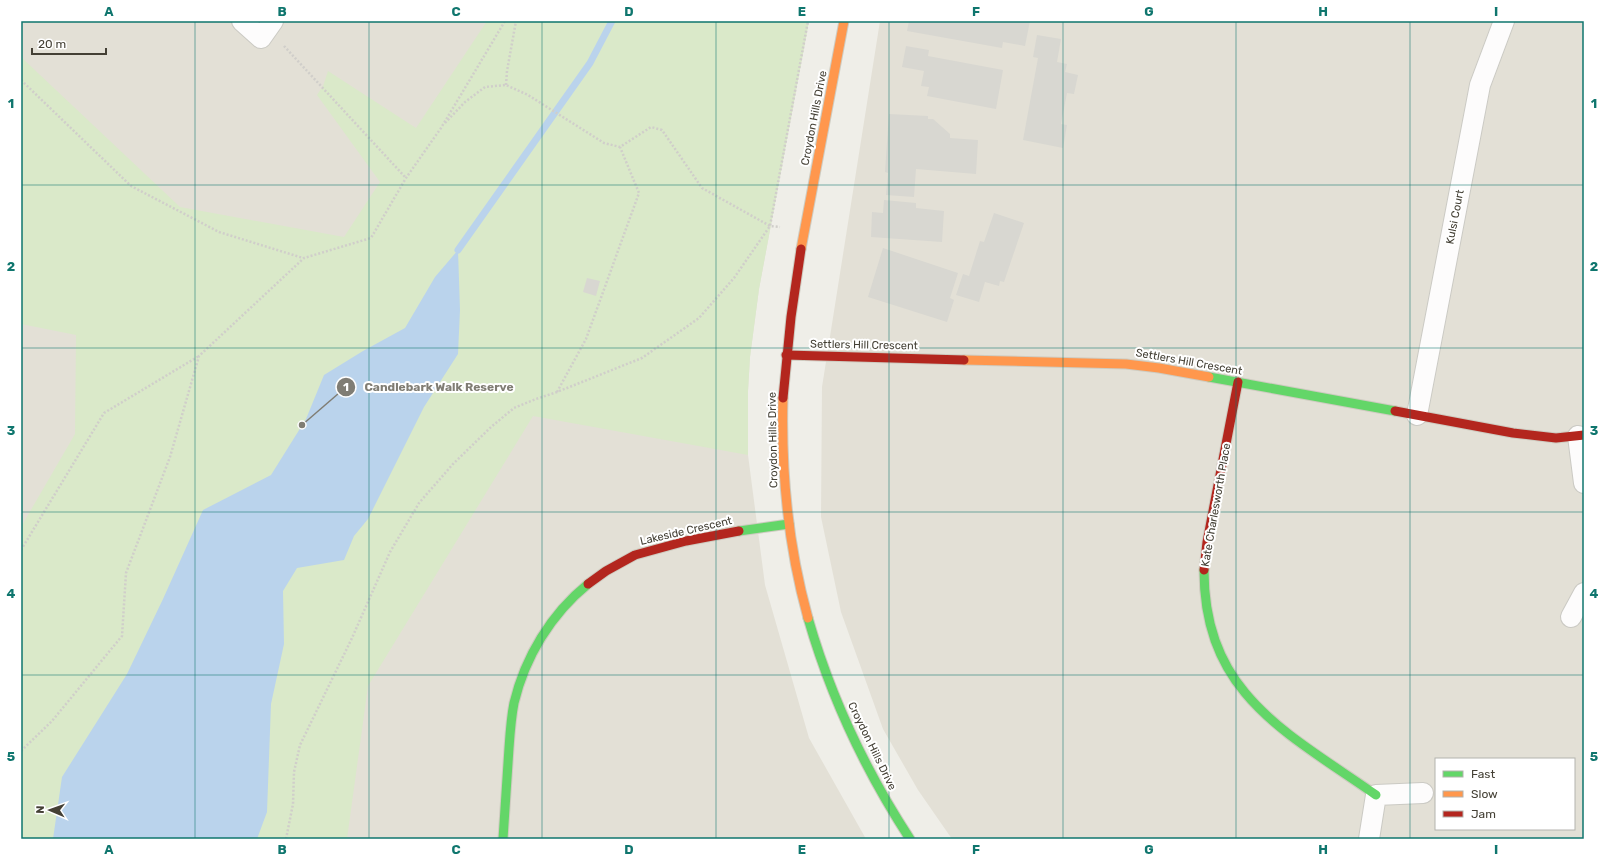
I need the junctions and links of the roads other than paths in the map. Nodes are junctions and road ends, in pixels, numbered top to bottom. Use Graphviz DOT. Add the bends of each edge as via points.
graph roads {
  1 [pos="242,21"];
  2 [pos="844,21"];
  3 [pos="1504,21"];
  4 [pos="270,24"];
  5 [pos="786,355"];
  6 [pos="1238,382"];
  7 [pos="1417,415"];
  8 [pos="1581,436"];
  9 [pos="1584,483"];
  10 [pos="789,524"];
  11 [pos="1584,593"];
  12 [pos="1571,617"];
  13 [pos="1423,793"];
  14 [pos="1376,794"];
  15 [pos="1369,838"];
  16 [pos="503,839"];
  17 [pos="910,839"];
  1 -- 4 [label="street" via="261,38"];
  2 -- 5 [label="street, Croydon Hills Drive" via="793,293"];
  3 -- 7 [label="street, Kulsi Court" via="1480,85"];
  5 -- 6 [label="street, Settlers Hill Crescent" via="1126,364"];
  5 -- 10 [label="street, Croydon Hills Drive" via="782,397 782,440"];
  6 -- 7 [label="street, Settlers Hill Crescent"];
  6 -- 14 [label="street, Kate Charlesworth Place" via="1204,569 1205,606 1211,631 1232,677 1260,711"];
  7 -- 8 [label="street, Settlers Hill Crescent" via="1534,436"];
  8 -- 9 [label="street"];
  10 -- 16 [label="street, Lakeside Crescent" via="704,537 627,558 584,587 566,605 538,643 525,669 514,703"];
  10 -- 17 [label="street, Croydon Hills Drive" via="802,595 826,675 865,763"];
  11 -- 12 [label="street"];
  13 -- 14 [label="street"];
  14 -- 15 [label="street"];
}
